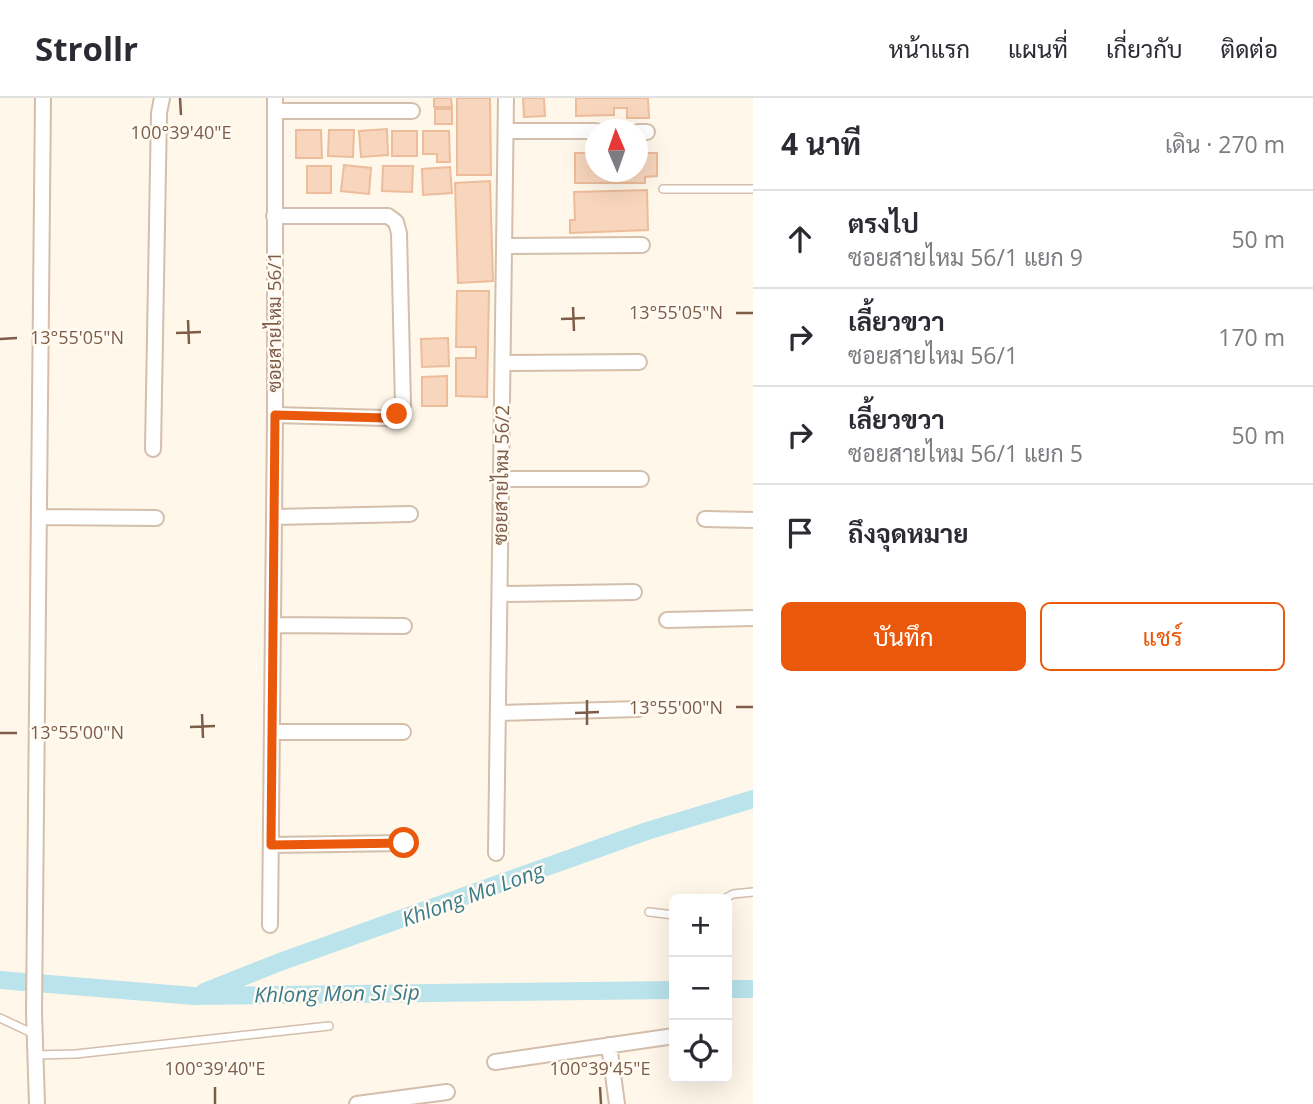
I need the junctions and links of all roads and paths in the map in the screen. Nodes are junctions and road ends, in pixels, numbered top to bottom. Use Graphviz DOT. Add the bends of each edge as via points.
graph roads {
  1 [pos="43,98"];
  2 [pos="162,98"];
  3 [pos="506,98"];
  4 [pos="275,104"];
  5 [pos="412,111"];
  6 [pos="506,131"];
  7 [pos="585,131"];
  8 [pos="663,189"];
  9 [pos="753,189"];
  10 [pos="274,216"];
  11 [pos="642,245"];
  12 [pos="504,246"];
  13 [pos="639,362"];
  14 [pos="503,363"];
  15 [pos="275,415"];
  16 [pos="153,449"];
  17 [pos="501,479"];
  18 [pos="642,479"];
  19 [pos="410,514"];
  20 [pos="39,517"];
  21 [pos="274,517"];
  22 [pos="156,518"];
  23 [pos="705,519"];
  24 [pos="753,520"];
  25 [pos="634,592"];
  26 [pos="500,594"];
  27 [pos="753,618"];
  28 [pos="667,620"];
  29 [pos="273,625"];
  30 [pos="404,626"];
  31 [pos="638,709"];
  32 [pos="498,713"];
  33 [pos="272,732"];
  34 [pos="403,732"];
  35 [pos="404,843"];
  36 [pos="271,845"];
  37 [pos="496,853"];
  38 [pos="753,892"];
  39 [pos="732,895"];
  40 [pos="649,912"];
  41 [pos="669,914"];
  42 [pos="270,925"];
  43 [pos="0,1018"];
  44 [pos="329,1027"];
  45 [pos="35,1034"];
  46 [pos="669,1037"];
  47 [pos="609,1045"];
  48 [pos="35,1055"];
  49 [pos="495,1062"];
  50 [pos="447,1092"];
  51 [pos="37,1104"];
  52 [pos="357,1104"];
  53 [pos="617,1104"];
  1 -- 20 [label="street"];
  2 -- 16 [label="street"];
  3 -- 6 [label="street, ซอยสายไหม 56/2"];
  4 -- 5 [label="street"];
  4 -- 10 [label="street, ซอยสายไหม 56/1"];
  6 -- 7 [label="street"];
  6 -- 12 [label="street, ซอยสายไหม 56/2"];
  8 -- 9 [label="lane"];
  10 -- 15 [label="street, ซอยสายไหม 56/1"];
  10 -- 15 [label="street" via="370,215 388,216 396,222 403,378 403,405 397,414 386,418"];
  11 -- 12 [label="street"];
  12 -- 14 [label="street, ซอยสายไหม 56/2"];
  13 -- 14 [label="street"];
  14 -- 17 [label="street, ซอยสายไหม 56/2"];
  15 -- 21 [label="street, ซอยสายไหม 56/1"];
  17 -- 18 [label="street"];
  17 -- 26 [label="street, ซอยสายไหม 56/2"];
  19 -- 21 [label="street"];
  20 -- 22 [label="street"];
  20 -- 45 [label="street"];
  21 -- 29 [label="street, ซอยสายไหม 56/1"];
  23 -- 24 [label="street"];
  25 -- 26 [label="street"];
  26 -- 32 [label="street, ซอยสายไหม 56/2"];
  27 -- 28 [label="street"];
  29 -- 30 [label="street"];
  29 -- 33 [label="street, ซอยสายไหม 56/1"];
  31 -- 32 [label="street"];
  32 -- 37 [label="street, ซอยสายไหม 56/2"];
  33 -- 34 [label="street"];
  33 -- 36 [label="street, ซอยสายไหม 56/1"];
  35 -- 36 [label="street"];
  36 -- 42 [label="street, ซอยสายไหม 56/1"];
  38 -- 39 [label="lane"];
  40 -- 41 [label="lane"];
  43 -- 45 [label="lane"];
  44 -- 48 [label="lane"];
  45 -- 48 [label="street"];
  46 -- 47 [label="street"];
  47 -- 49 [label="street"];
  47 -- 53 [label="street"];
  48 -- 51 [label="street"];
  50 -- 52 [label="street"];
}
